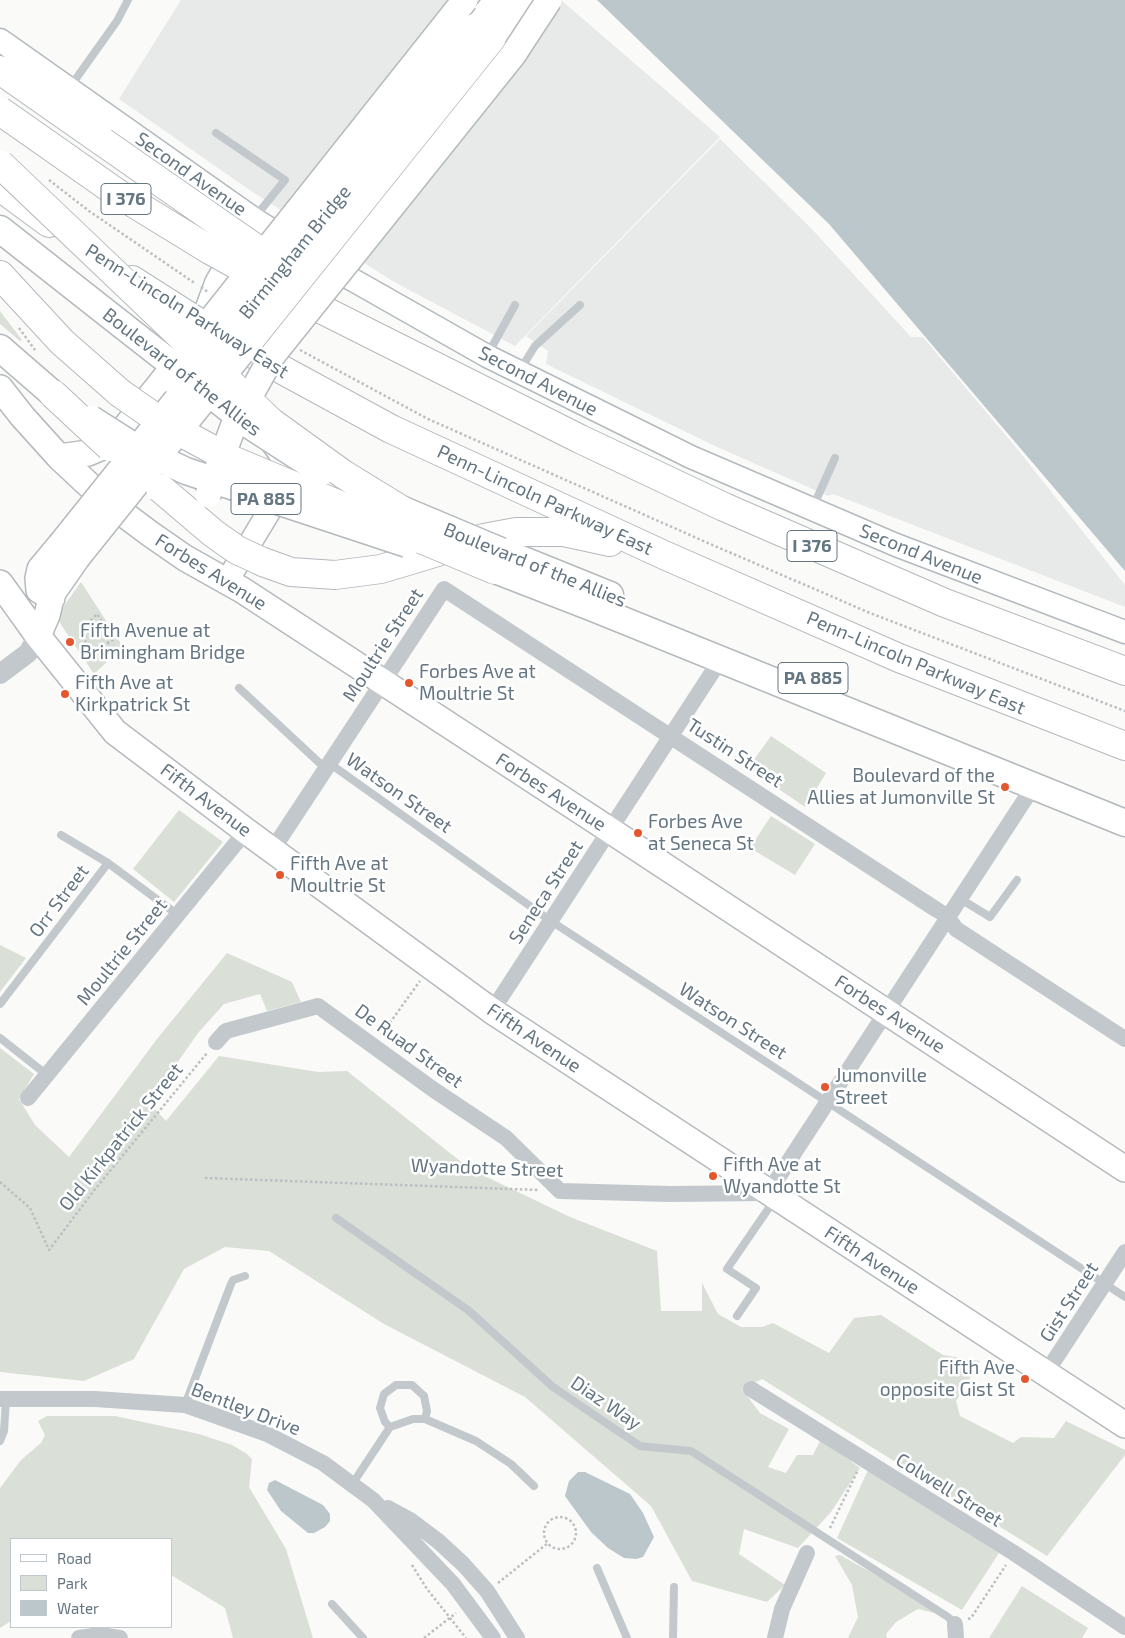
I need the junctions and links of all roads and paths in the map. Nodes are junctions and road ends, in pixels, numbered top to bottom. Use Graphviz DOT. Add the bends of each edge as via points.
graph roads {
  1 [pos="128,0"];
  2 [pos="465,0"];
  3 [pos="497,0"];
  4 [pos="524,0"];
  5 [pos="550,0"];
  6 [pos="0,40"];
  7 [pos="0,70"];
  8 [pos="68,88"];
  9 [pos="0,111"];
  10 [pos="216,133"];
  11 [pos="0,164"];
  12 [pos="42,174"];
  13 [pos="0,187"];
  14 [pos="254,219"];
  15 [pos="0,229"];
  16 [pos="265,268"];
  17 [pos="0,275"];
  18 [pos="201,287"];
  19 [pos="515,305"];
  20 [pos="580,305"];
  21 [pos="0,348"];
  22 [pos="299,349"];
  23 [pos="487,356"];
  24 [pos="519,372"];
  25 [pos="0,388"];
  26 [pos="53,394"];
  27 [pos="59,457"];
  28 [pos="835,458"];
  29 [pos="403,510"];
  30 [pos="812,510"];
  31 [pos="68,551"];
  32 [pos="664,555"];
  33 [pos="185,558"];
  34 [pos="498,560"];
  35 [pos="227,581"];
  36 [pos="0,583"];
  37 [pos="444,589"];
  38 [pos="1125,632"];
  39 [pos="38,636"];
  40 [pos="76,664"];
  41 [pos="715,668"];
  42 [pos="1125,670"];
  43 [pos="0,674"];
  44 [pos="382,682"];
  45 [pos="239,688"];
  46 [pos="1125,711"];
  47 [pos="671,735"];
  48 [pos="1125,746"];
  49 [pos="327,766"];
  50 [pos="1033,787"];
  51 [pos="1125,804"];
  52 [pos="1125,823"];
  53 [pos="610,830"];
  54 [pos="246,831"];
  55 [pos="60,835"];
  56 [pos="273,849"];
  57 [pos="108,863"];
  58 [pos="1017,880"];
  59 [pos="959,898"];
  60 [pos="178,914"];
  61 [pos="947,916"];
  62 [pos="551,921"];
  63 [pos="421,980"];
  64 [pos="0,1004"];
  65 [pos="492,1011"];
  66 [pos="886,1011"];
  67 [pos="0,1038"];
  68 [pos="1125,1039"];
  69 [pos="216,1042"];
  70 [pos="374,1045"];
  71 [pos="47,1074"];
  72 [pos="28,1098"];
  73 [pos="826,1102"];
  74 [pos="1125,1169"];
  75 [pos="205,1178"];
  76 [pos="0,1182"];
  77 [pos="560,1191"];
  78 [pos="772,1195"];
  79 [pos="336,1218"];
  80 [pos="1125,1252"];
  81 [pos="245,1276"];
  82 [pos="1105,1284"];
  83 [pos="1125,1297"];
  84 [pos="737,1316"];
  85 [pos="1046,1373"];
  86 [pos="751,1389"];
  87 [pos="3,1399"];
  88 [pos="186,1405"];
  89 [pos="425,1419"];
  90 [pos="1125,1425"];
  91 [pos="390,1427"];
  92 [pos="0,1440"];
  93 [pos="863,1460"];
  94 [pos="353,1483"];
  95 [pos="534,1486"];
  96 [pos="373,1500"];
  97 [pos="826,1538"];
  98 [pos="548,1543"];
  99 [pos="807,1553"];
  100 [pos="1014,1553"];
  101 [pos="412,1560"];
  102 [pos="597,1568"];
  103 [pos="496,1584"];
  104 [pos="674,1587"];
  105 [pos="332,1604"];
  106 [pos="459,1611"];
  107 [pos="450,1618"];
  108 [pos="1125,1627"];
  109 [pos="955,1631"];
  110 [pos="79,1638"];
  111 [pos="120,1638"];
  112 [pos="363,1638"];
  113 [pos="424,1638"];
  114 [pos="466,1638"];
  115 [pos="493,1638"];
  116 [pos="517,1638"];
  117 [pos="627,1638"];
  118 [pos="673,1638"];
  119 [pos="775,1638"];
  1 -- 8 [label="lane" via="117,21"];
  2 -- 27 [label="main road, bridge" via="123,430 98,450"];
  3 -- 31 [label="main road, Birmingham Bridge, bridge"];
  4 -- 31 [label="main road, Birmingham Bridge, bridge"];
  5 -- 33 [label="main road, bridge" via="513,55 272,356 241,410"];
  6 -- 8 [label="main road, Second Avenue"];
  7 -- 16 [label="highway, bridge"];
  8 -- 14 [label="main road, Second Avenue"];
  9 -- 16 [label="highway, I 376, bridge" via="124,198 210,250"];
  10 -- 14 [label="lane" via="285,180"];
  11 -- 29 [label="highway, bridge" via="272,422 328,464"];
  12 -- 18 [label="path" via="89,211"];
  13 -- 32 [label="highway, Penn-Lincoln Parkway East" via="93,254 201,324 288,375 391,429"];
  14 -- 23 [label="main road, Second Avenue" via="362,286"];
  14 -- 35 [label="main road" via="216,284 197,335 196,358 208,386 275,445 285,472 276,503"];
  15 -- 29 [label="highway, Boulevard of the Allies / PA 885, bridge" via="273,442 339,481"];
  16 -- 42 [label="highway, I 376" via="508,402 653,474 964,610"];
  17 -- 34 [label="highway, bridge" via="75,355 120,393 167,426 232,460"];
  19 -- 23 [label="lane"];
  20 -- 24 [label="lane" via="535,346"];
  21 -- 26 [label="highway, Boulevard of the Allies / PA 885"];
  22 -- 46 [label="path" via="428,419 708,543 870,613"];
  23 -- 24 [label="main road, Second Avenue"];
  24 -- 30 [label="main road, Second Avenue" via="691,457"];
  25 -- 27 [label="main road, Forbes Avenue"];
  26 -- 32 [label="highway, bridge" via="213,533 262,562 306,574 351,574 381,569 484,538 532,531 581,535"];
  26 -- 34 [label="highway, Boulevard of the Allies / PA 885, bridge" via="135,447 186,472 352,528"];
  27 -- 33 [label="main road, Forbes Avenue" via="123,514"];
  28 -- 30 [label="lane"];
  29 -- 34 [label="highway, Boulevard of the Allies / PA 885, bridge"];
  30 -- 38 [label="main road, Second Avenue" via="959,570"];
  31 -- 39 [label="main road, Birmingham Bridge"];
  32 -- 48 [label="highway, Penn-Lincoln Parkway East" via="899,658"];
  33 -- 35 [label="main road, Forbes Avenue"];
  34 -- 50 [label="highway, Boulevard of the Allies / PA 885" via="593,608"];
  34 -- 51 [label="highway, Boulevard of the Allies / PA 885"];
  35 -- 44 [label="main road, Forbes Avenue"];
  36 -- 39 [label="main road, Fifth Avenue"];
  37 -- 44 [label="street, Moultrie Street"];
  37 -- 47 [label="street, Tustin Street"];
  39 -- 40 [label="main road, Fifth Avenue"];
  39 -- 43 [label="street" via="28,653"];
  40 -- 40 [label="path" via="114,639 98,614 85,626"];
  40 -- 54 [label="main road, Fifth Avenue" via="115,732"];
  41 -- 47 [label="street, Seneca Street"];
  44 -- 49 [label="street, Moultrie Street"];
  44 -- 53 [label="main road, Forbes Avenue"];
  45 -- 49 [label="lane, Watson Street"];
  47 -- 53 [label="street, Seneca Street"];
  47 -- 61 [label="street, Tustin Street"];
  49 -- 56 [label="street, Moultrie Street"];
  49 -- 62 [label="lane, Watson Street"];
  50 -- 52 [label="highway, Boulevard of the Allies / PA 885"];
  50 -- 59 [label="street"];
  53 -- 62 [label="street, Seneca Street"];
  53 -- 66 [label="main road, Forbes Avenue"];
  54 -- 56 [label="main road, Fifth Avenue"];
  54 -- 60 [label="street, Moultrie Street"];
  55 -- 57 [label="lane"];
  56 -- 65 [label="main road, Fifth Avenue"];
  57 -- 60 [label="lane, Orr Street"];
  57 -- 64 [label="lane, Orr Street"];
  58 -- 59 [label="lane" via="990,917"];
  59 -- 61 [label="street"];
  60 -- 71 [label="street, Moultrie Street"];
  61 -- 66 [label="street"];
  61 -- 68 [label="street, Tustin Street" via="956,929"];
  62 -- 65 [label="street, Seneca Street"];
  62 -- 73 [label="lane, Watson Street"];
  63 -- 70 [label="path"];
  65 -- 78 [label="main road, Fifth Avenue"];
  66 -- 73 [label="street"];
  66 -- 74 [label="main road, Forbes Avenue"];
  67 -- 71 [label="lane"];
  69 -- 70 [label="street, De Ruad Street" via="226,1031 318,1006"];
  69 -- 76 [label="path, Old Kirkpatrick Street" via="49,1250 30,1208"];
  70 -- 77 [label="street, De Ruad Street" via="506,1138"];
  71 -- 72 [label="street, Moultrie Street"];
  73 -- 78 [label="street"];
  73 -- 82 [label="lane, Watson Street"];
  75 -- 77 [label="path, Wyandotte Street"];
  77 -- 78 [label="street, Wyandotte Street"];
  78 -- 84 [label="lane" via="727,1269 756,1288"];
  78 -- 85 [label="main road, Fifth Avenue"];
  79 -- 97 [label="lane, Diaz Way" via="468,1310 553,1387 640,1446 691,1451"];
  80 -- 82 [label="street, Gist Street"];
  81 -- 88 [label="lane" via="231,1284"];
  82 -- 83 [label="lane, Watson Street"];
  82 -- 85 [label="street, Gist Street"];
  85 -- 90 [label="main road, Fifth Avenue"];
  86 -- 93 [label="street, Colwell Street"];
  87 -- 88 [label="street, Bentley Drive" via="96,1399"];
  87 -- 92 [label="lane" via="4,1431"];
  88 -- 94 [label="street, Bentley Drive" via="267,1434 323,1463"];
  89 -- 91 [label="lane" via="413,1419"];
  89 -- 91 [label="lane" via="424,1396 412,1386 396,1385 381,1400 381,1415"];
  89 -- 95 [label="lane" via="476,1441 511,1464"];
  91 -- 94 [label="lane"];
  93 -- 97 [label="path"];
  93 -- 100 [label="street, Colwell Street"];
  94 -- 96 [label="street, Bentley Drive"];
  96 -- 115 [label="street, Bentley Drive" via="453,1584"];
  96 -- 116 [label="street, Bentley Drive" via="410,1520 463,1564 487,1591"];
  97 -- 109 [label="lane, Diaz Way" via="948,1618"];
  98 -- 98 [label="path" via="562,1549 571,1545 576,1536 574,1525 566,1518 550,1520 544,1529"];
  98 -- 103 [label="path"];
  99 -- 119 [label="street" via="782,1609"];
  100 -- 108 [label="street, Colwell Street"];
  100 -- 109 [label="path" via="971,1618"];
  101 -- 107 [label="path" via="427,1589"];
  102 -- 117 [label="lane"];
  104 -- 118 [label="lane"];
  105 -- 112 [label="lane"];
  106 -- 107 [label="path"];
  107 -- 113 [label="path"];
  107 -- 114 [label="path"];
  110 -- 111 [label="street" via="100,1635"];
}
